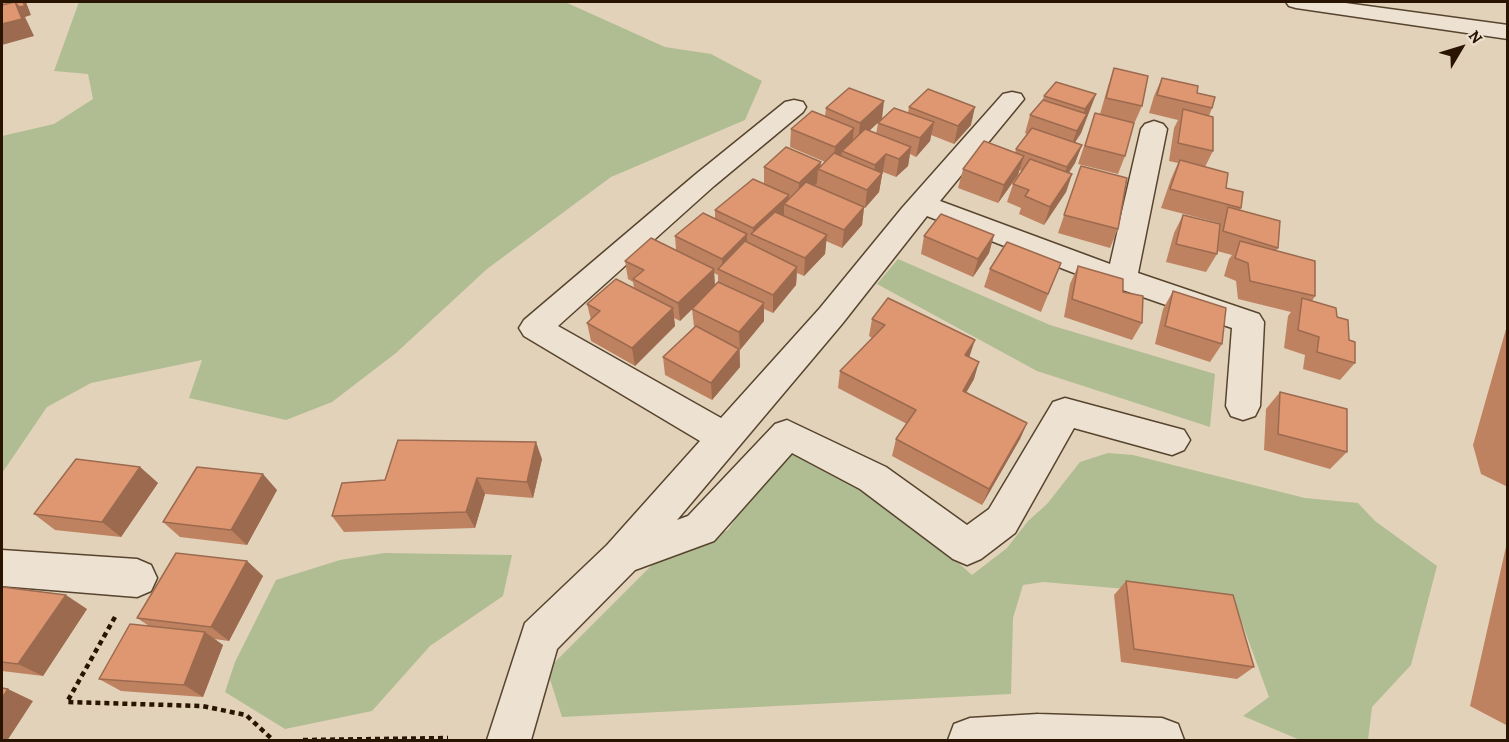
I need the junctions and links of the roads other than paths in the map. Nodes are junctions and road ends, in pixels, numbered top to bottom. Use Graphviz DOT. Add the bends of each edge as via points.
graph roads {
  1 [pos="1296,2"];
  2 [pos="1508,32"];
  3 [pos="1012,99"];
  4 [pos="794,107"];
  5 [pos="1154,129"];
  6 [pos="922,204"];
  7 [pos="1122,278"];
  8 [pos="1243,406"];
  9 [pos="723,437"];
  10 [pos="1172,440"];
  11 [pos="621,558"];
  12 [pos="2,568"];
  13 [pos="137,578"];
  14 [pos="509,741"];
  15 [pos="969,741"];
  16 [pos="1162,741"];
  1 -- 2 [label="street"];
  3 -- 6 [label="street"];
  4 -- 9 [label="street" via="535,328"];
  5 -- 7 [label="street"];
  6 -- 7 [label="street"];
  6 -- 9 [label="street" via="831,316"];
  7 -- 8 [label="street" via="1248,322"];
  9 -- 11 [label="street"];
  10 -- 11 [label="street" via="1065,412 1002,520 966,547 873,478 787,434 701,529"];
  11 -- 14 [label="street" via="540,637"];
  12 -- 13 [label="street"];
  15 -- 16 [label="street" via="1038,736"];
}
